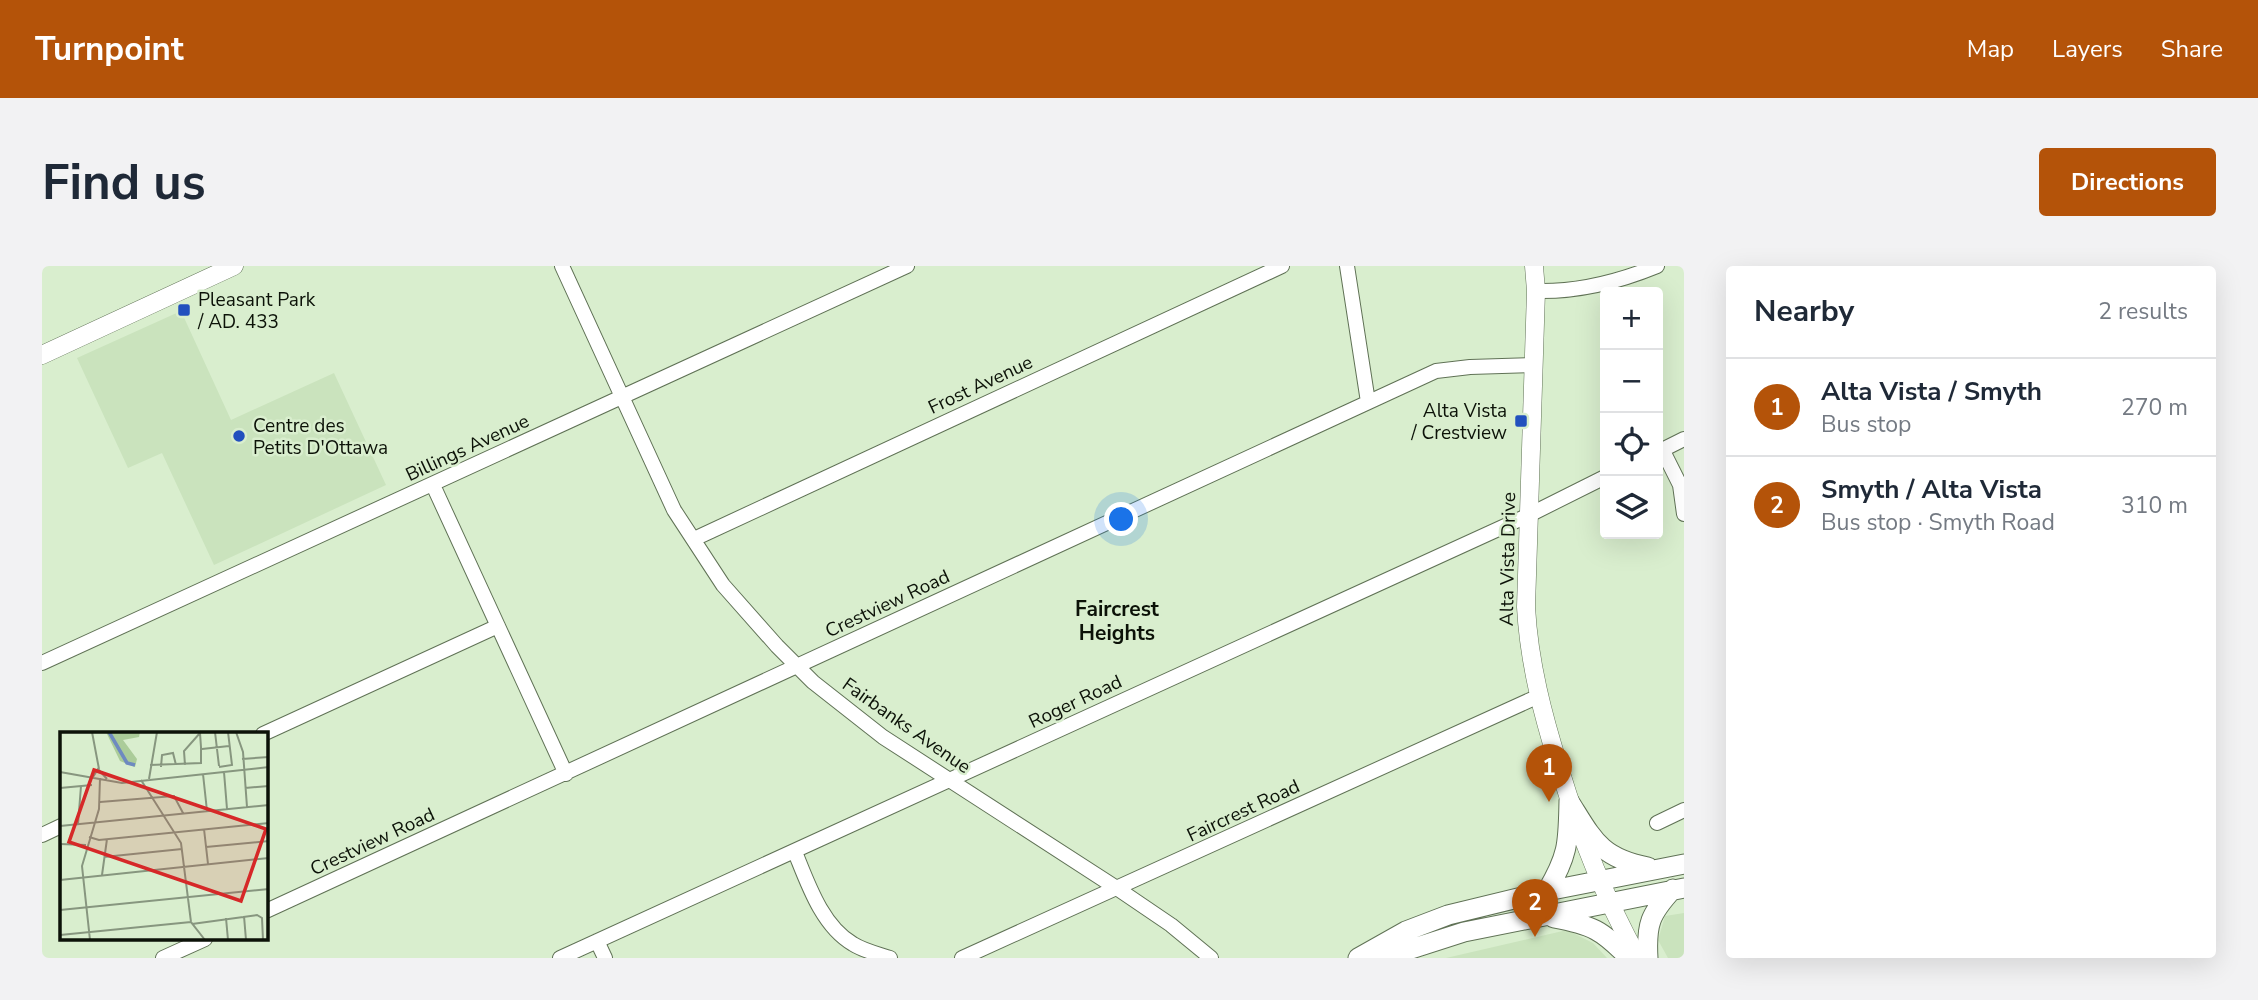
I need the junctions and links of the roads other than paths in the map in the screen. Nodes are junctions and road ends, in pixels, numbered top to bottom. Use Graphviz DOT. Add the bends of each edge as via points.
graph roads {
  1 [pos="234,266"];
  2 [pos="562,266"];
  3 [pos="907,266"];
  4 [pos="1282,266"];
  5 [pos="1347,266"];
  6 [pos="1534,266"];
  7 [pos="1657,266"];
  8 [pos="1536,291"];
  9 [pos="42,355"];
  10 [pos="1532,365"];
  11 [pos="622,396"];
  12 [pos="1368,402"];
  13 [pos="1684,439"];
  14 [pos="1663,449"];
  15 [pos="1663,455"];
  16 [pos="1600,480"];
  17 [pos="433,485"];
  18 [pos="1684,514"];
  19 [pos="1529,515"];
  20 [pos="694,539"];
  21 [pos="498,626"];
  22 [pos="42,663"];
  23 [pos="798,666"];
  24 [pos="1539,696"];
  25 [pos="267,732"];
  26 [pos="566,774"];
  27 [pos="951,779"];
  28 [pos="1569,801"];
  29 [pos="1684,810"];
  30 [pos="1657,823"];
  31 [pos="60,827"];
  32 [pos="42,835"];
  33 [pos="795,852"];
  34 [pos="1684,864"];
  35 [pos="1656,868"];
  36 [pos="1599,880"];
  37 [pos="1678,888"];
  38 [pos="1118,889"];
  39 [pos="1547,891"];
  40 [pos="1609,902"];
  41 [pos="268,910"];
  42 [pos="1546,917"];
  43 [pos="203,940"];
  44 [pos="597,941"];
  45 [pos="163,958"];
  46 [pos="560,958"];
  47 [pos="605,958"];
  48 [pos="890,958"];
  49 [pos="962,958"];
  50 [pos="1211,958"];
  51 [pos="1358,958"];
  52 [pos="1383,958"];
  53 [pos="1629,958"];
  54 [pos="1638,958"];
  55 [pos="1648,958"];
  1 -- 9 [label="street"];
  2 -- 11 [label="street, Fairbanks Avenue"];
  3 -- 11 [label="street, Billings Avenue"];
  4 -- 20 [label="street, Frost Avenue"];
  5 -- 12 [label="street"];
  6 -- 8 [label="street, Alta Vista Drive"];
  7 -- 8 [label="street" via="1629,278 1564,291"];
  8 -- 10 [label="street, Alta Vista Drive"];
  10 -- 12 [label="street, Crestview Road" via="1436,371"];
  10 -- 19 [label="street, Alta Vista Drive"];
  11 -- 17 [label="street, Billings Avenue"];
  11 -- 20 [label="street, Fairbanks Avenue" via="674,510"];
  12 -- 23 [label="street, Crestview Road"];
  13 -- 14 [label="street"];
  15 -- 18 [label="street" via="1680,485"];
  16 -- 19 [label="street, Roger Road"];
  17 -- 21 [label="street"];
  17 -- 22 [label="street, Billings Avenue"];
  19 -- 24 [label="street, Alta Vista Drive" via="1526,607"];
  19 -- 27 [label="street, Roger Road"];
  20 -- 23 [label="street, Fairbanks Avenue" via="723,585"];
  21 -- 25 [label="street"];
  21 -- 26 [label="street"];
  23 -- 26 [label="street, Crestview Road"];
  23 -- 27 [label="street, Fairbanks Avenue" via="883,737"];
  24 -- 28 [label="street, Alta Vista Drive"];
  24 -- 38 [label="street, Faircrest Road"];
  26 -- 41 [label="street, Crestview Road"];
  27 -- 33 [label="street, Roger Road"];
  27 -- 38 [label="street, Fairbanks Avenue"];
  28 -- 35 [label="main road" via="1593,838 1615,858"];
  28 -- 36 [label="street, Alta Vista Drive"];
  28 -- 39 [label="main road" via="1568,845"];
  29 -- 30 [label="street"];
  31 -- 32 [label="street"];
  33 -- 44 [label="street, Roger Road"];
  33 -- 48 [label="street" via="832,928 854,945"];
  34 -- 35 [label="main road"];
  35 -- 36 [label="main road"];
  36 -- 39 [label="main road"];
  36 -- 40 [label="street, Alta Vista Drive"];
  37 -- 40 [label="main road"];
  37 -- 55 [label="main road" via="1649,922"];
  38 -- 49 [label="street, Faircrest Road"];
  38 -- 50 [label="street, Fairbanks Avenue"];
  39 -- 51 [label="main road" via="1448,915 1406,931"];
  40 -- 42 [label="main road"];
  40 -- 54 [label="street, Alta Vista Drive"];
  42 -- 52 [label="main road" via="1464,932"];
  42 -- 53 [label="main road" via="1590,926"];
  43 -- 45 [label="street"];
  44 -- 46 [label="street, Roger Road"];
  44 -- 47 [label="street"];
}
